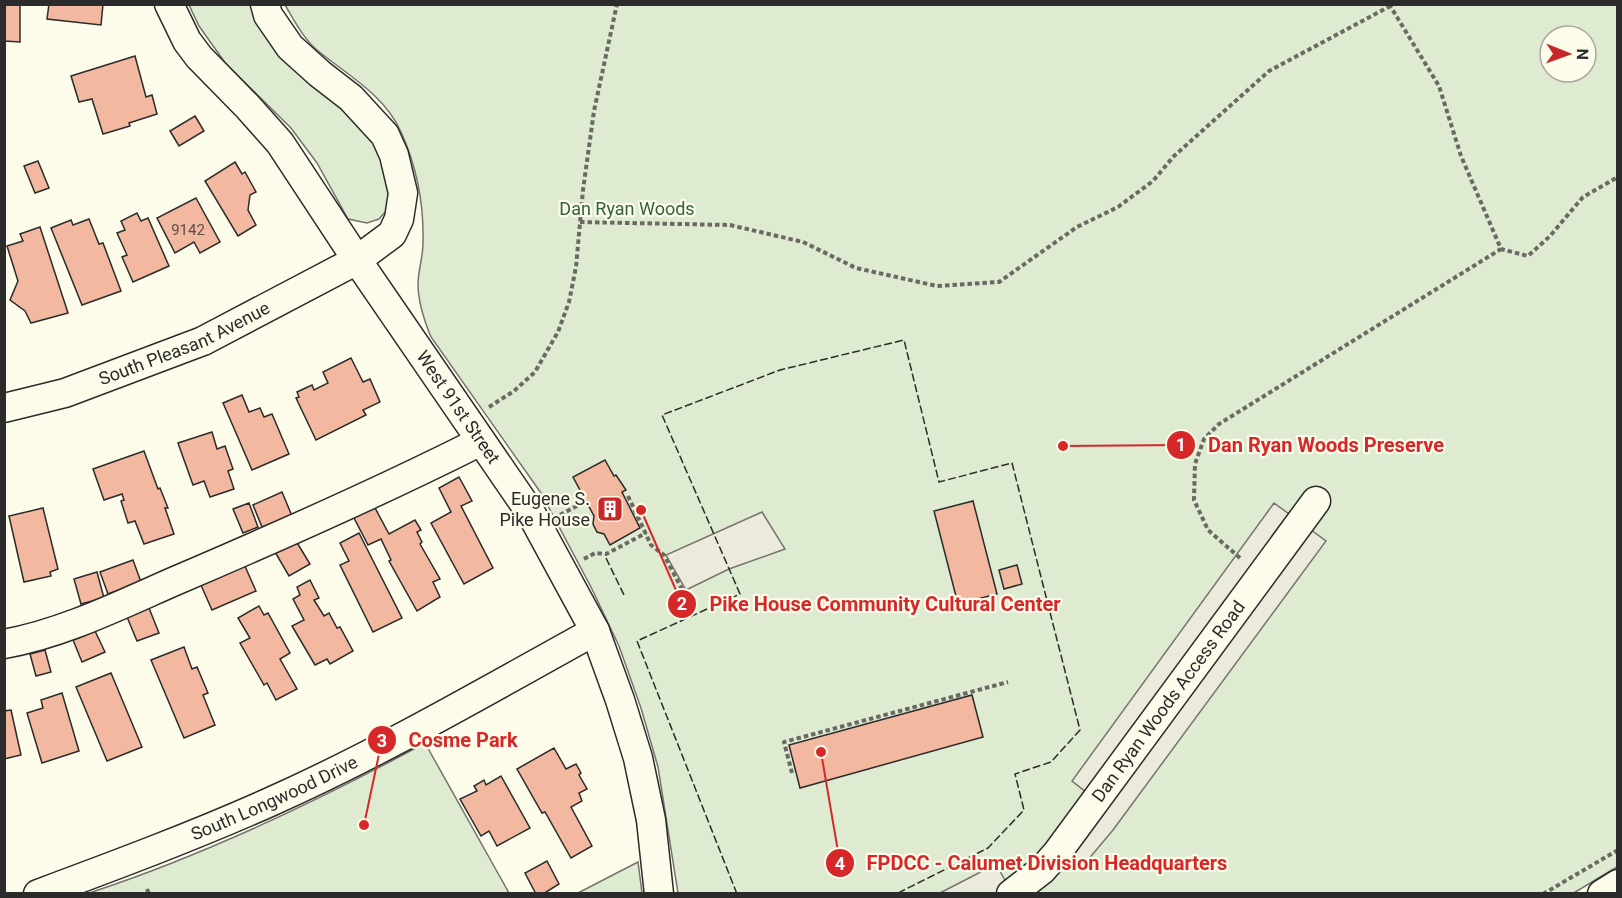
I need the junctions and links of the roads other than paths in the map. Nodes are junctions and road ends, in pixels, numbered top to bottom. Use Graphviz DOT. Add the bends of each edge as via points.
graph roads {
  1 [pos="169,4"];
  2 [pos="265,4"];
  3 [pos="357,260"];
  4 [pos="4,408"];
  5 [pos="481,441"];
  6 [pos="1316,501"];
  7 [pos="595,631"];
  8 [pos="4,644"];
  9 [pos="1617,884"];
  10 [pos="38,894"];
  11 [pos="659,894"];
  12 [pos="1011,894"];
  13 [pos="1602,894"];
  1 -- 3 [label="street, West 91st Street" via="199,57 280,144"];
  2 -- 3 [label="street, South Pleasant Avenue" via="290,47 369,115 394,155 403,193 399,219 393,234"];
  3 -- 4 [label="street, South Pleasant Avenue" via="202,341 65,393"];
  3 -- 5 [label="street, West 91st Street"];
  5 -- 7 [label="street, West 91st Street" via="532,515"];
  5 -- 8 [label="street" via="377,493 213,565 58,629"];
  6 -- 12 [label="street, Dan Ryan Woods Access Road" via="1057,853"];
  7 -- 10 [label="street, South Longwood Drive" via="382,748 270,802"];
  7 -- 11 [label="street, West 91st Street" via="638,758 651,820"];
  9 -- 13 [label="street"];
}
